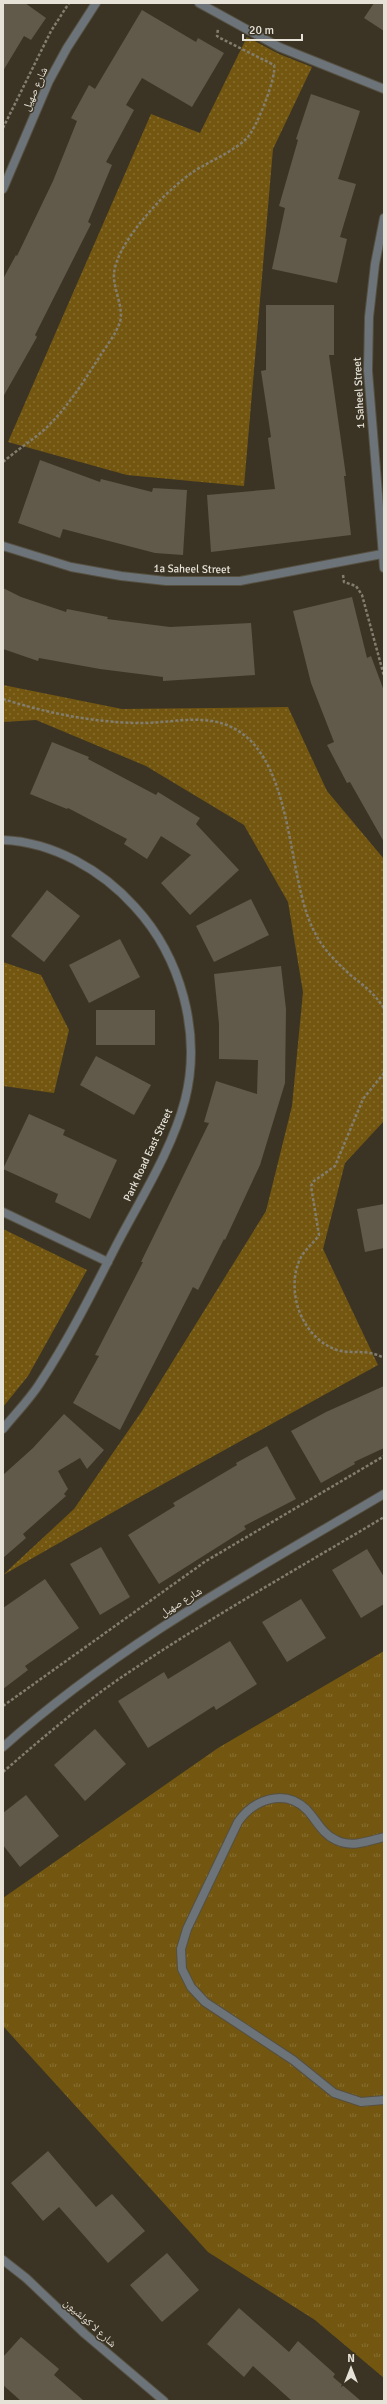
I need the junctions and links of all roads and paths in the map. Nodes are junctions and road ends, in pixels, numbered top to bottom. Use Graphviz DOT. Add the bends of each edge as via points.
graph roads {
  1 [pos="69,3"];
  2 [pos="96,3"];
  3 [pos="199,3"];
  4 [pos="224,18"];
  5 [pos="384,90"];
  6 [pos="3,128"];
  7 [pos="3,189"];
  8 [pos="384,218"];
  9 [pos="3,462"];
  10 [pos="3,546"];
  11 [pos="382,554"];
  12 [pos="342,562"];
  13 [pos="384,568"];
  14 [pos="384,676"];
  15 [pos="3,699"];
  16 [pos="3,840"];
  17 [pos="384,1009"];
  18 [pos="384,1073"];
  19 [pos="3,1212"];
  20 [pos="108,1262"];
  21 [pos="384,1358"];
  22 [pos="3,1429"];
  23 [pos="384,1456"];
  24 [pos="384,1494"];
  25 [pos="384,1517"];
  26 [pos="3,1706"];
  27 [pos="3,1747"];
  28 [pos="3,1772"];
  29 [pos="384,1837"];
  30 [pos="384,2100"];
  31 [pos="3,2260"];
  32 [pos="164,2401"];
  1 -- 6 [label="path" via="51,31"];
  2 -- 7 [label="street, شارع صهيل" via="49,81"];
  3 -- 4 [label="street"];
  4 -- 5 [label="street" via="308,60"];
  4 -- 9 [label="path" via="217,29 217,36 274,65 274,77 253,128 248,137 239,144 191,172 170,190 130,237 116,261 115,292 120,315 116,331 81,387 64,408 45,428"];
  8 -- 11 [label="street, 1 Saheel Street" via="370,309 368,371"];
  10 -- 12 [label="street, 1a Saheel Street" via="71,566 121,576 166,581 240,581"];
  11 -- 12 [label="street, 1a Saheel Street"];
  11 -- 13 [label="street, 1 Saheel Street"];
  12 -- 14 [label="path" via="344,582 356,586 362,595"];
  15 -- 17 [label="path" via="47,712 92,720 138,723 206,720 228,726 246,738 260,755 278,788 304,908 314,931 329,953 367,988"];
  16 -- 20 [label="street, Park Road East Street" via="52,850 89,867 122,891 149,922 170,957 183,995 189,1028 190,1064 185,1100 171,1136"];
  18 -- 21 [label="path" via="361,1104 335,1166 311,1186 319,1235 301,1258 296,1300 301,1318 321,1343 338,1350 370,1352"];
  19 -- 20 [label="street"];
  20 -- 22 [label="street, Park Road East Street" via="75,1326 39,1385"];
  23 -- 26 [label="path" via="206,1561"];
  24 -- 27 [label="street, شارع صهيل" via="174,1618 49,1707"];
  25 -- 28 [label="path" via="116,1682 52,1730"];
  29 -- 30 [label="street" via="361,1843 337,1841 328,1835 305,1808 294,1801 274,1798 255,1803 238,1822 187,1929 181,1949 182,1969 191,1988 205,2002 293,2060 334,2093 361,2102"];
  31 -- 32 [label="street, شارع لا كولشيون"];
}
